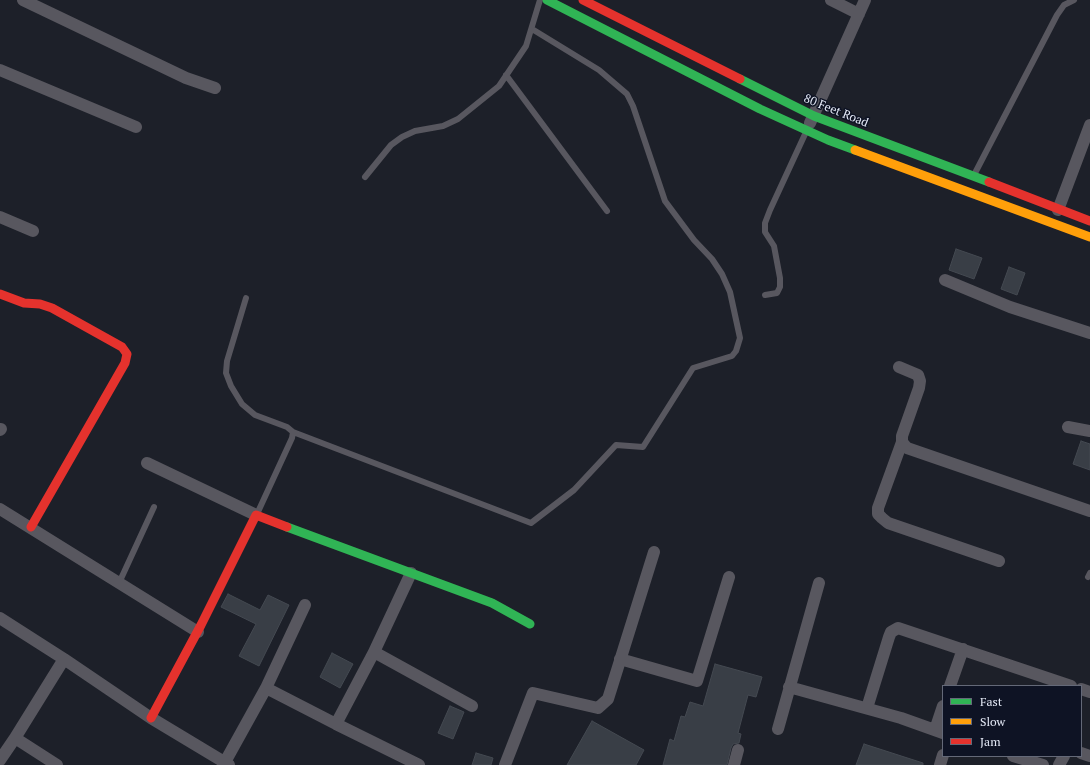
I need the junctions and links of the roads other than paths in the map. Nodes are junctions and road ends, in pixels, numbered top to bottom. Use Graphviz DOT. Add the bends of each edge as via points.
graph roads {
  1 [pos="23,0"];
  2 [pos="540,0"];
  3 [pos="547,0"];
  4 [pos="583,0"];
  5 [pos="832,0"];
  6 [pos="865,0"];
  7 [pos="1074,0"];
  8 [pos="859,14"];
  9 [pos="532,29"];
  10 [pos="0,70"];
  11 [pos="506,75"];
  12 [pos="215,88"];
  13 [pos="814,116"];
  14 [pos="1090,125"];
  15 [pos="136,127"];
  16 [pos="807,131"];
  17 [pos="365,177"];
  18 [pos="973,177"];
  19 [pos="1058,210"];
  20 [pos="607,211"];
  21 [pos="0,217"];
  22 [pos="1090,221"];
  23 [pos="33,231"];
  24 [pos="1090,237"];
  25 [pos="945,280"];
  26 [pos="0,294"];
  27 [pos="765,295"];
  28 [pos="246,298"];
  29 [pos="1090,333"];
  30 [pos="899,367"];
  31 [pos="1068,427"];
  32 [pos="1090,431"];
  33 [pos="293,432"];
  34 [pos="902,442"];
  35 [pos="147,463"];
  36 [pos="154,507"];
  37 [pos="0,509"];
  38 [pos="1090,511"];
  39 [pos="256,515"];
  40 [pos="31,527"];
  41 [pos="654,552"];
  42 [pos="999,561"];
  43 [pos="411,573"];
  44 [pos="729,578"];
  45 [pos="119,583"];
  46 [pos="819,583"];
  47 [pos="305,605"];
  48 [pos="0,618"];
  49 [pos="530,624"];
  50 [pos="198,632"];
  51 [pos="963,649"];
  52 [pos="374,652"];
  53 [pos="64,659"];
  54 [pos="620,659"];
  55 [pos="950,685"];
  56 [pos="1068,685"];
  57 [pos="789,687"];
  58 [pos="266,688"];
  59 [pos="472,706"];
  60 [pos="867,708"];
  61 [pos="942,712"];
  62 [pos="151,718"];
  63 [pos="336,724"];
  64 [pos="778,729"];
  65 [pos="939,732"];
  66 [pos="15,738"];
  67 [pos="738,750"];
  68 [pos="0,760"];
  69 [pos="1016,760"];
  70 [pos="227,764"];
  71 [pos="57,765"];
  72 [pos="419,765"];
  73 [pos="505,765"];
  74 [pos="734,765"];
  75 [pos="1042,765"];
  1 -- 12 [label="street" via="186,78"];
  2 -- 9 [label="lane"];
  3 -- 16 [label="street"];
  4 -- 13 [label="street, 80 Feet Road"];
  5 -- 8 [label="street"];
  6 -- 8 [label="street"];
  7 -- 18 [label="lane" via="1064,5 1057,15"];
  8 -- 13 [label="street"];
  9 -- 11 [label="lane" via="526,46"];
  9 -- 33 [label="lane" via="599,70 627,94 664,201 712,259 730,292 740,338 736,351 732,356 693,368 643,448 616,445 574,490 531,523"];
  10 -- 15 [label="street"];
  11 -- 17 [label="lane" via="499,86 458,119 443,126 415,131 402,137"];
  11 -- 20 [label="lane"];
  13 -- 16 [label="street"];
  13 -- 18 [label="street, 80 Feet Road"];
  14 -- 19 [label="street"];
  16 -- 24 [label="street"];
  16 -- 27 [label="lane" via="765,223 765,232 774,246 780,278 777,293"];
  18 -- 19 [label="street, 80 Feet Road"];
  19 -- 22 [label="street, 80 Feet Road"];
  21 -- 23 [label="street"];
  25 -- 29 [label="street" via="1010,307"];
  26 -- 40 [label="street" via="24,303 52,308 122,347 127,354 125,363"];
  28 -- 33 [label="lane" via="227,361 226,373 242,404 255,414"];
  30 -- 34 [label="street" via="918,375 920,381"];
  31 -- 32 [label="street"];
  33 -- 39 [label="lane"];
  34 -- 38 [label="street" via="914,452"];
  34 -- 42 [label="street" via="878,514 888,522"];
  35 -- 39 [label="street"];
  36 -- 45 [label="lane"];
  37 -- 40 [label="street"];
  39 -- 43 [label="street"];
  39 -- 50 [label="street"];
  40 -- 45 [label="street"];
  41 -- 54 [label="street"];
  43 -- 49 [label="street" via="492,604"];
  43 -- 52 [label="street"];
  44 -- 54 [label="street" via="697,681"];
  45 -- 50 [label="street"];
  46 -- 57 [label="street"];
  47 -- 58 [label="street"];
  48 -- 53 [label="street"];
  50 -- 62 [label="street"];
  51 -- 55 [label="street"];
  51 -- 56 [label="street"];
  51 -- 60 [label="street" via="902,628 894,629 889,637"];
  52 -- 59 [label="street"];
  52 -- 63 [label="street"];
  53 -- 62 [label="street"];
  53 -- 66 [label="street"];
  54 -- 73 [label="street" via="608,699 598,708 533,693"];
  57 -- 60 [label="street"];
  57 -- 64 [label="street"];
  58 -- 63 [label="street"];
  58 -- 70 [label="street"];
  60 -- 65 [label="street"];
  61 -- 65 [label="street"];
  62 -- 70 [label="street"];
  63 -- 72 [label="street"];
  66 -- 68 [label="street"];
  66 -- 71 [label="street"];
  67 -- 74 [label="street"];
  69 -- 75 [label="street"];
}
